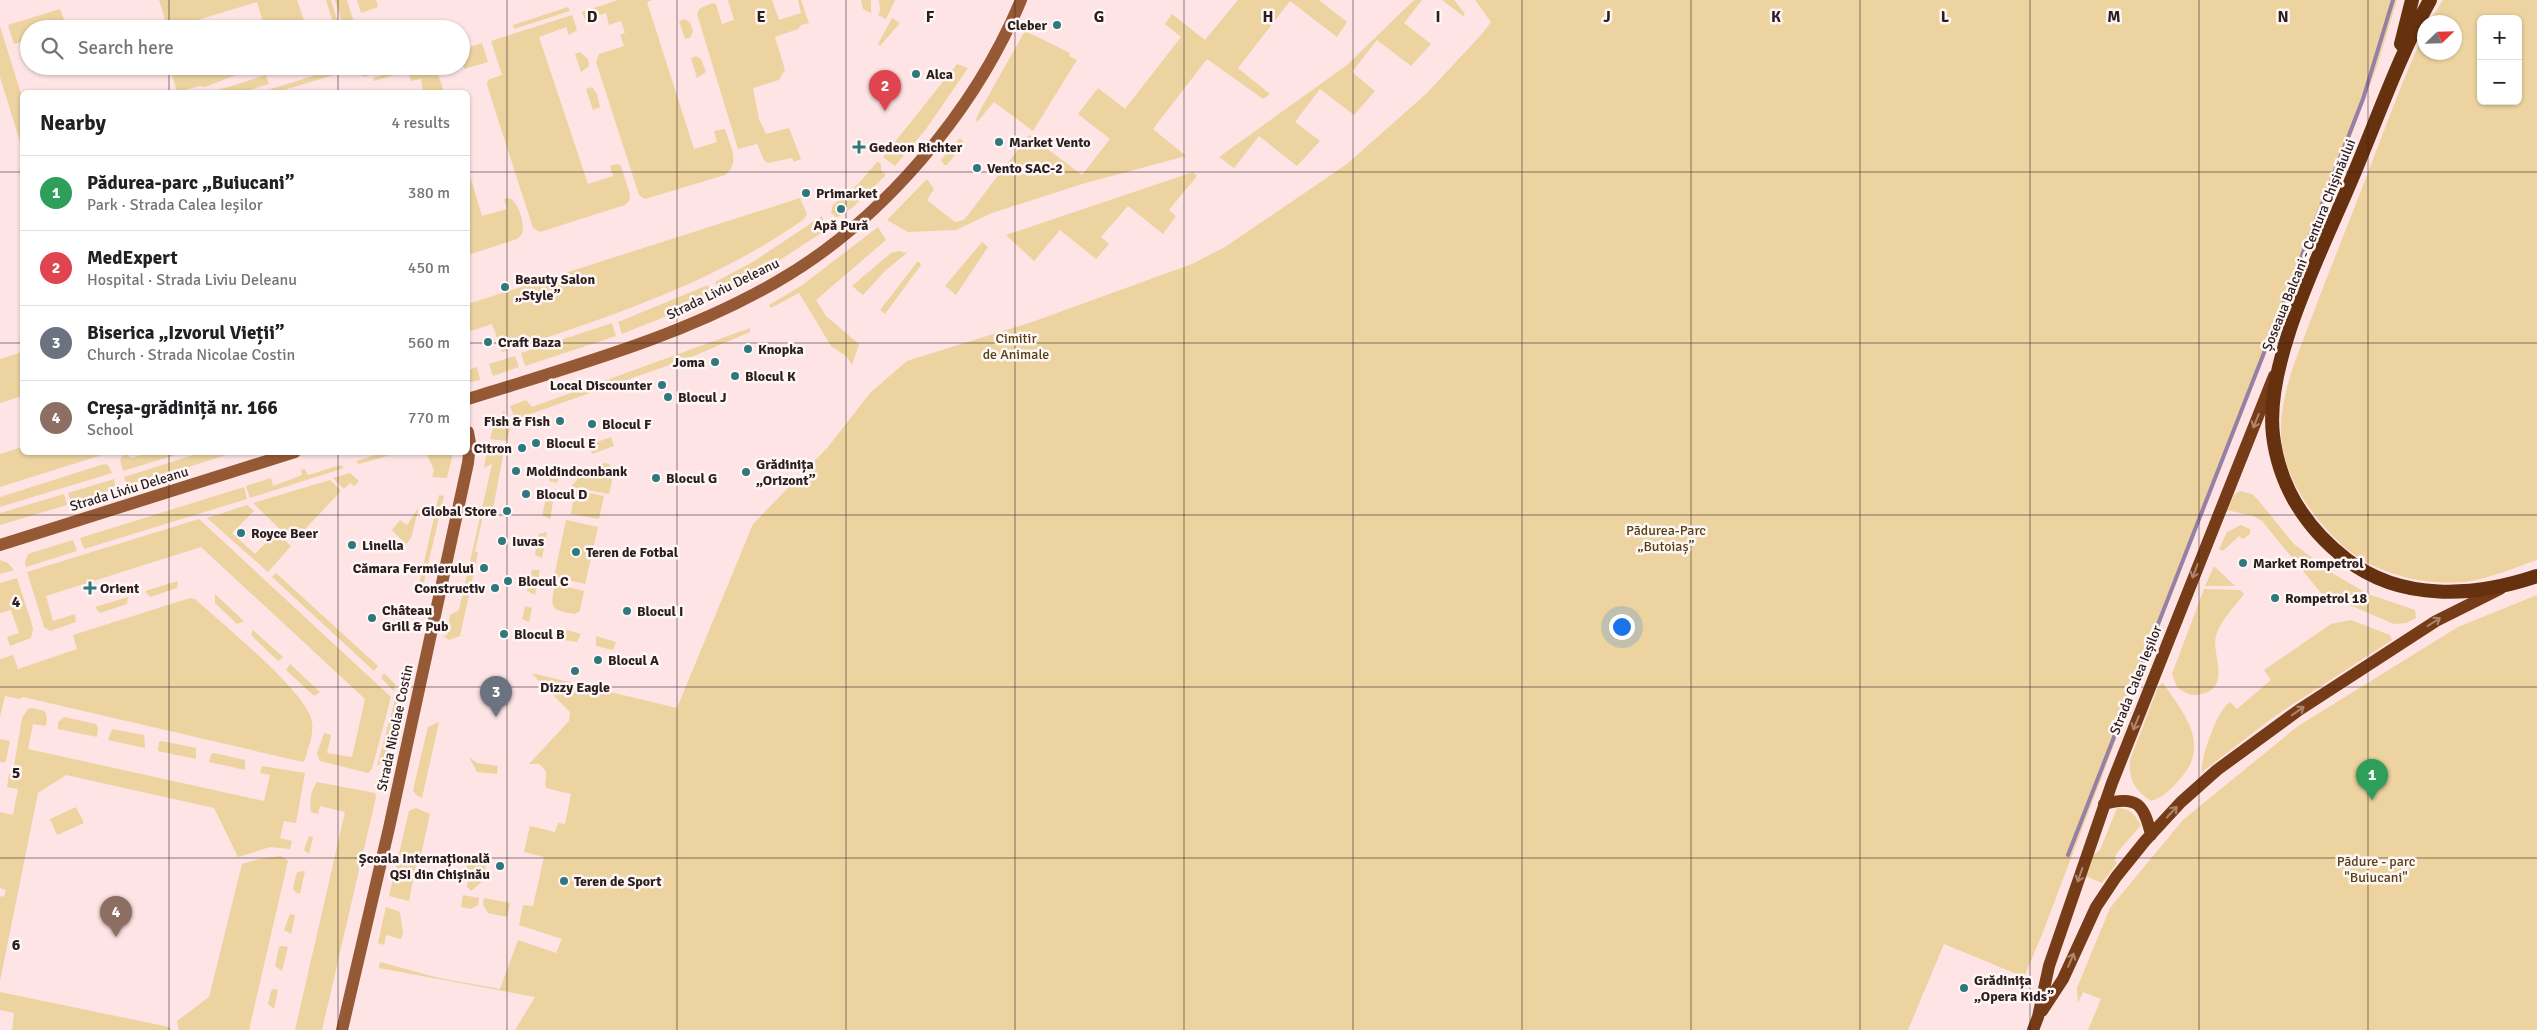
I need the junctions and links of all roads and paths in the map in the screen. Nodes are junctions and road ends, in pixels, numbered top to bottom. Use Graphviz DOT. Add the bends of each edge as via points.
graph roads {
  1 [pos="1021,0"];
  2 [pos="2412,0"];
  3 [pos="2430,0"];
  4 [pos="2391,83"];
  5 [pos="2281,360"];
  6 [pos="470,398"];
  7 [pos="285,455"];
  8 [pos="469,455"];
  9 [pos="0,545"];
  10 [pos="2537,576"];
  11 [pos="2511,584"];
  12 [pos="2104,804"];
  13 [pos="2151,835"];
  14 [pos="2038,1017"];
  15 [pos="342,1030"];
  16 [pos="2033,1030"];
  1 -- 6 [label="main road, Strada Liviu Deleanu" via="979,80 937,141 871,211 802,267 753,295 676,330"];
  2 -- 4 [label="highway, Șoseaua Balcani - Centura Chișinăului"];
  3 -- 4 [label="highway, Șoseaua Balcani - Centura Chișinăului"];
  4 -- 5 [label="highway, Șoseaua Balcani - Centura Chișinăului" via="2303,297"];
  5 -- 11 [label="highway, Șoseaua Balcani - Centura Chișinăului" via="2272,410 2278,461 2298,508 2331,547 2373,576 2397,585 2448,592"];
  5 -- 12 [label="main road, Strada Calea Ieșilor, one-way" via="2211,528"];
  7 -- 9 [label="main road, Strada Liviu Deleanu"];
  8 -- 15 [label="main road, Strada Nicolae Costin"];
  10 -- 11 [label="highway, Șoseaua Balcani - Centura Chișinăului"];
  13 -- 11 [label="main road, Strada Calea Ieșilor, one-way" via="2216,770 2299,710 2436,621"];
  12 -- 13 [label="main road" via="2125,800 2141,806"];
  12 -- 14 [label="main road, Strada Calea Ieșilor, one-way" via="2049,966"];
  14 -- 13 [label="main road, Strada Calea Ieșilor, one-way" via="2063,979 2096,907"];
  14 -- 16 [label="main road, Strada Calea Ieșilor"];
}
